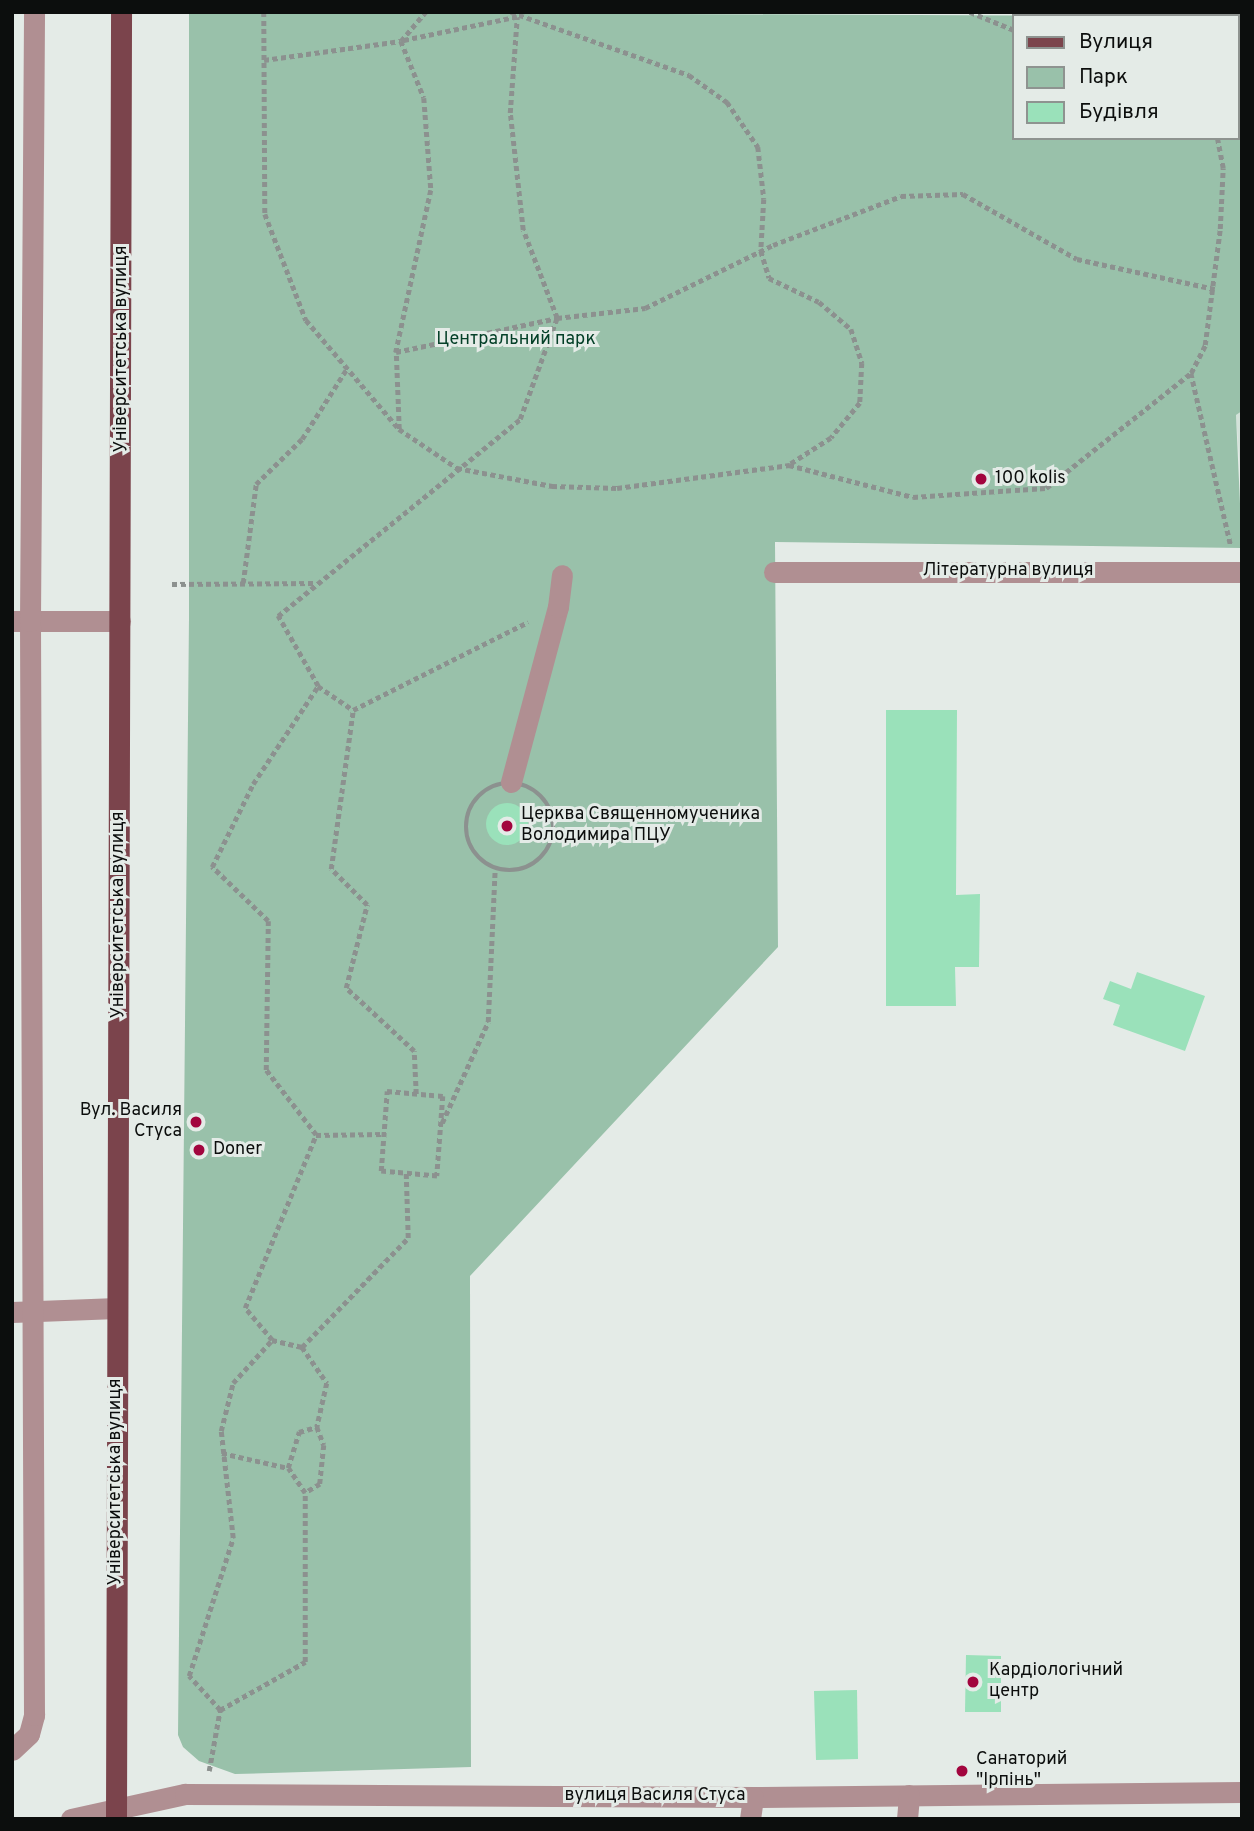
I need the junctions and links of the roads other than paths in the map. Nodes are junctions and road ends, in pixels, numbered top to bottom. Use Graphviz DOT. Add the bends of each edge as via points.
graph roads {
  1 [pos="34,12"];
  2 [pos="121,12"];
  3 [pos="22,241"];
  4 [pos="1238,571"];
  5 [pos="774,572"];
  6 [pos="562,575"];
  7 [pos="21,621"];
  8 [pos="120,621"];
  9 [pos="511,782"];
  10 [pos="21,950"];
  11 [pos="117,1308"];
  12 [pos="22,1312"];
  13 [pos="12,1750"];
  14 [pos="1242,1792"];
  15 [pos="909,1795"];
  16 [pos="753,1797"];
  17 [pos="116,1814"];
  18 [pos="71,1819"];
  19 [pos="751,1819"];
  20 [pos="906,1819"];
  1 -- 3 [label="street"];
  2 -- 8 [label="main road, Університетська вулиця"];
  3 -- 7 [label="street"];
  4 -- 5 [label="street, Літературна вулиця"];
  6 -- 9 [label="street" via="558,607"];
  7 -- 8 [label="street"];
  7 -- 10 [label="street"];
  8 -- 11 [label="main road, Університетська вулиця"];
  10 -- 12 [label="street"];
  11 -- 12 [label="street"];
  11 -- 17 [label="main road, Університетська вулиця"];
  12 -- 13 [label="street" via="34,1715 29,1734"];
  14 -- 15 [label="street, вулиця Василя Стуса"];
  15 -- 16 [label="street, вулиця Василя Стуса"];
  15 -- 20 [label="street"];
  16 -- 17 [label="street, вулиця Василя Стуса" via="185,1794"];
  16 -- 19 [label="street"];
  17 -- 18 [label="street, вулиця Василя Стуса"];
}
